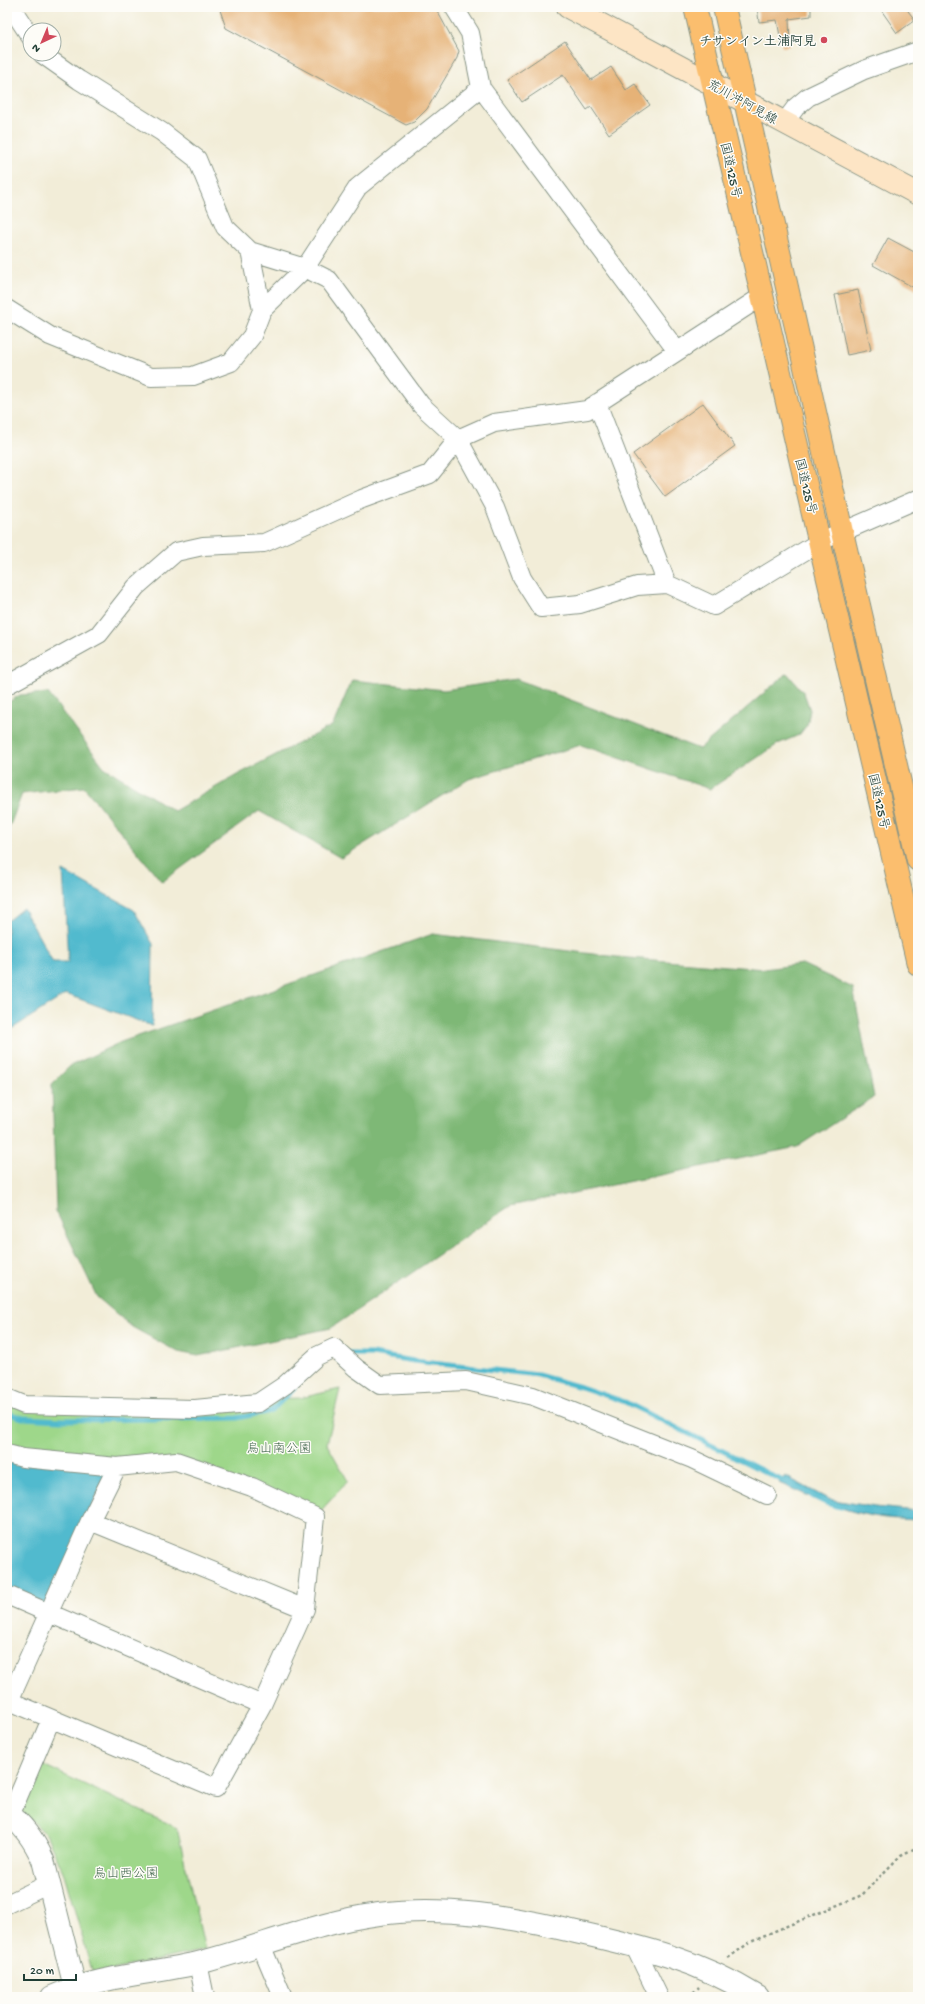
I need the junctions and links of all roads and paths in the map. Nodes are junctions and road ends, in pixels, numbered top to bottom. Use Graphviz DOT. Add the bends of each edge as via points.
graph roads {
  1 [pos="11,7"];
  2 [pos="454,7"];
  3 [pos="568,7"];
  4 [pos="695,7"];
  5 [pos="724,7"];
  6 [pos="22,24"];
  7 [pos="918,51"];
  8 [pos="53,62"];
  9 [pos="713,84"];
  10 [pos="481,88"];
  11 [pos="746,103"];
  12 [pos="784,123"];
  13 [pos="918,194"];
  14 [pos="250,251"];
  15 [pos="305,268"];
  16 [pos="761,297"];
  17 [pos="7,309"];
  18 [pos="262,310"];
  19 [pos="677,351"];
  20 [pos="597,404"];
  21 [pos="458,439"];
  22 [pos="918,499"];
  23 [pos="842,532"];
  24 [pos="820,541"];
  25 [pos="667,584"];
  26 [pos="7,685"];
  27 [pos="918,860"];
  28 [pos="918,964"];
  29 [pos="7,1398"];
  30 [pos="7,1454"];
  31 [pos="117,1467"];
  32 [pos="767,1495"];
  33 [pos="90,1520"];
  34 [pos="7,1595"];
  35 [pos="305,1609"];
  36 [pos="49,1614"];
  37 [pos="8,1701"];
  38 [pos="262,1706"];
  39 [pos="51,1719"];
  40 [pos="9,1814"];
  41 [pos="918,1847"];
  42 [pos="49,1884"];
  43 [pos="7,1904"];
  44 [pos="261,1945"];
  45 [pos="634,1945"];
  46 [pos="198,1963"];
  47 [pos="712,1973"];
  48 [pos="75,1988"];
  49 [pos="52,1997"];
  50 [pos="205,1997"];
  51 [pos="283,1997"];
  52 [pos="659,1997"];
  53 [pos="758,1997"];
  1 -- 6 [label="street"];
  2 -- 10 [label="street" via="470,33"];
  3 -- 9 [label="main road, 荒川沖阿見線"];
  4 -- 9 [label="highway, 国道125号"];
  5 -- 11 [label="highway, 国道125号"];
  7 -- 12 [label="street" via="864,70 808,97 796,107"];
  8 -- 14 [label="street" via="162,132 197,159 226,227"];
  9 -- 11 [label="main road, 荒川沖阿見線"];
  9 -- 16 [label="highway, 国道125号"];
  10 -- 15 [label="street" via="358,187"];
  10 -- 19 [label="street"];
  11 -- 12 [label="main road, 荒川沖阿見線"];
  11 -- 23 [label="highway, 国道125号"];
  12 -- 13 [label="main road, 荒川沖阿見線"];
  14 -- 15 [label="street"];
  14 -- 18 [label="street"];
  15 -- 18 [label="street"];
  15 -- 21 [label="street" via="329,280 421,405"];
  16 -- 19 [label="street"];
  16 -- 24 [label="highway, 国道125号"];
  17 -- 18 [label="street" via="50,336 151,377 193,376 231,362 252,336"];
  19 -- 20 [label="street"];
  20 -- 21 [label="street" via="587,410 494,423"];
  20 -- 25 [label="street"];
  21 -- 25 [label="street" via="495,507 522,578 540,608 580,604 638,586"];
  21 -- 26 [label="street" via="430,474 362,499 264,543 203,546 176,552 136,587 98,634"];
  22 -- 23 [label="street"];
  23 -- 24 [label="street"];
  23 -- 27 [label="highway, 国道125号"];
  24 -- 25 [label="street" via="714,606"];
  24 -- 28 [label="highway, 国道125号"];
  29 -- 32 [label="street" via="32,1406 195,1409 258,1403 285,1385 317,1356 334,1348 380,1385 466,1381 533,1396 692,1458"];
  30 -- 31 [label="street" via="23,1458"];
  31 -- 33 [label="street"];
  31 -- 35 [label="street" via="176,1461 252,1487 315,1517"];
  33 -- 35 [label="street"];
  33 -- 36 [label="street"];
  34 -- 36 [label="street"];
  35 -- 38 [label="street"];
  36 -- 37 [label="street"];
  36 -- 38 [label="street"];
  37 -- 39 [label="street"];
  38 -- 39 [label="street" via="216,1788"];
  39 -- 40 [label="street"];
  40 -- 42 [label="street" via="36,1844"];
  41 -- 47 [label="path" via="901,1855 862,1895 753,1940"];
  42 -- 43 [label="street"];
  42 -- 48 [label="street"];
  44 -- 45 [label="street" via="379,1914 423,1911 492,1915"];
  44 -- 46 [label="street"];
  44 -- 51 [label="street"];
  45 -- 47 [label="street" via="692,1963"];
  45 -- 52 [label="street"];
  46 -- 48 [label="street"];
  46 -- 50 [label="street"];
  47 -- 53 [label="street"];
  48 -- 49 [label="street"];
}
